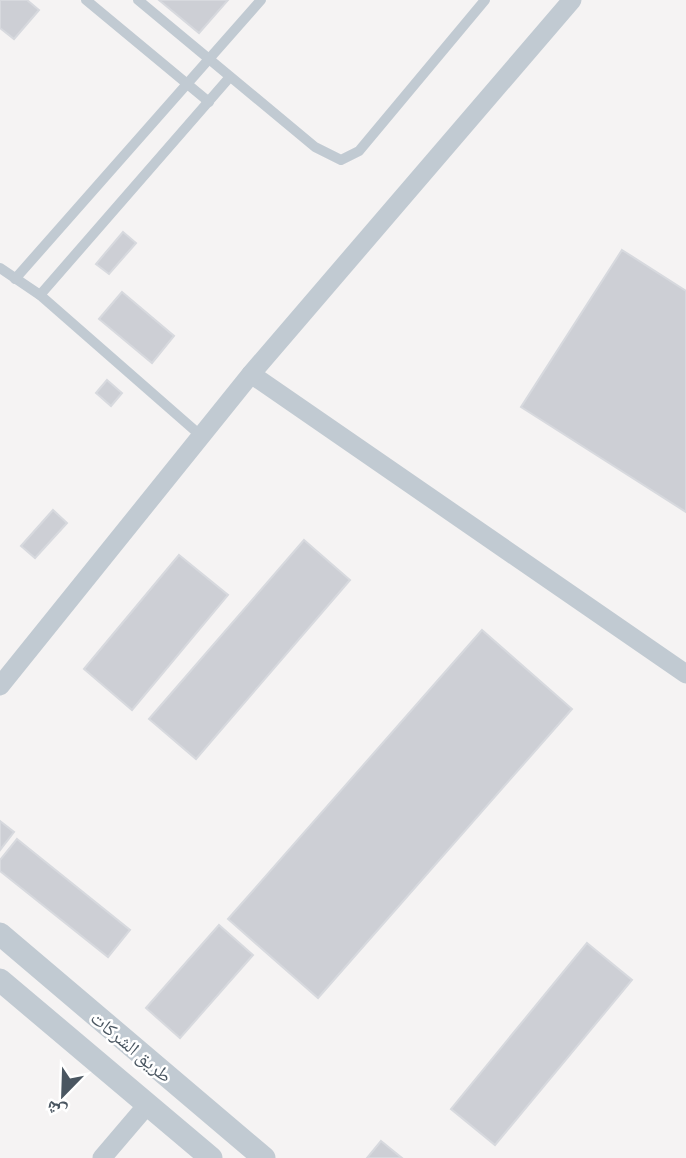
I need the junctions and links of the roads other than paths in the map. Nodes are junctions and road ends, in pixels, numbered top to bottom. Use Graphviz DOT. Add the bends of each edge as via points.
graph roads {
  1 [pos="86,0"];
  2 [pos="138,0"];
  3 [pos="261,0"];
  4 [pos="485,0"];
  5 [pos="572,0"];
  6 [pos="210,60"];
  7 [pos="229,78"];
  8 [pos="186,82"];
  9 [pos="209,102"];
  10 [pos="0,268"];
  11 [pos="15,279"];
  12 [pos="40,295"];
  13 [pos="251,373"];
  14 [pos="200,435"];
  15 [pos="686,674"];
  16 [pos="0,686"];
  17 [pos="0,934"];
  18 [pos="0,980"];
  19 [pos="148,1104"];
  20 [pos="102,1158"];
  21 [pos="211,1158"];
  22 [pos="264,1158"];
  1 -- 8 [label="lane"];
  2 -- 6 [label="lane"];
  3 -- 6 [label="lane"];
  4 -- 7 [label="lane" via="348,159 329,157 315,148"];
  5 -- 13 [label="street"];
  6 -- 7 [label="lane"];
  6 -- 8 [label="lane"];
  7 -- 9 [label="lane"];
  8 -- 9 [label="lane"];
  8 -- 11 [label="lane"];
  9 -- 12 [label="lane"];
  10 -- 11 [label="lane"];
  11 -- 12 [label="lane"];
  12 -- 14 [label="lane"];
  13 -- 14 [label="street"];
  13 -- 15 [label="street"];
  14 -- 16 [label="street"];
  17 -- 22 [label="street, طريق الشركات"];
  18 -- 19 [label="street, طريق الشركات"];
  19 -- 20 [label="street"];
  19 -- 21 [label="street, طريق الشركات"];
}
